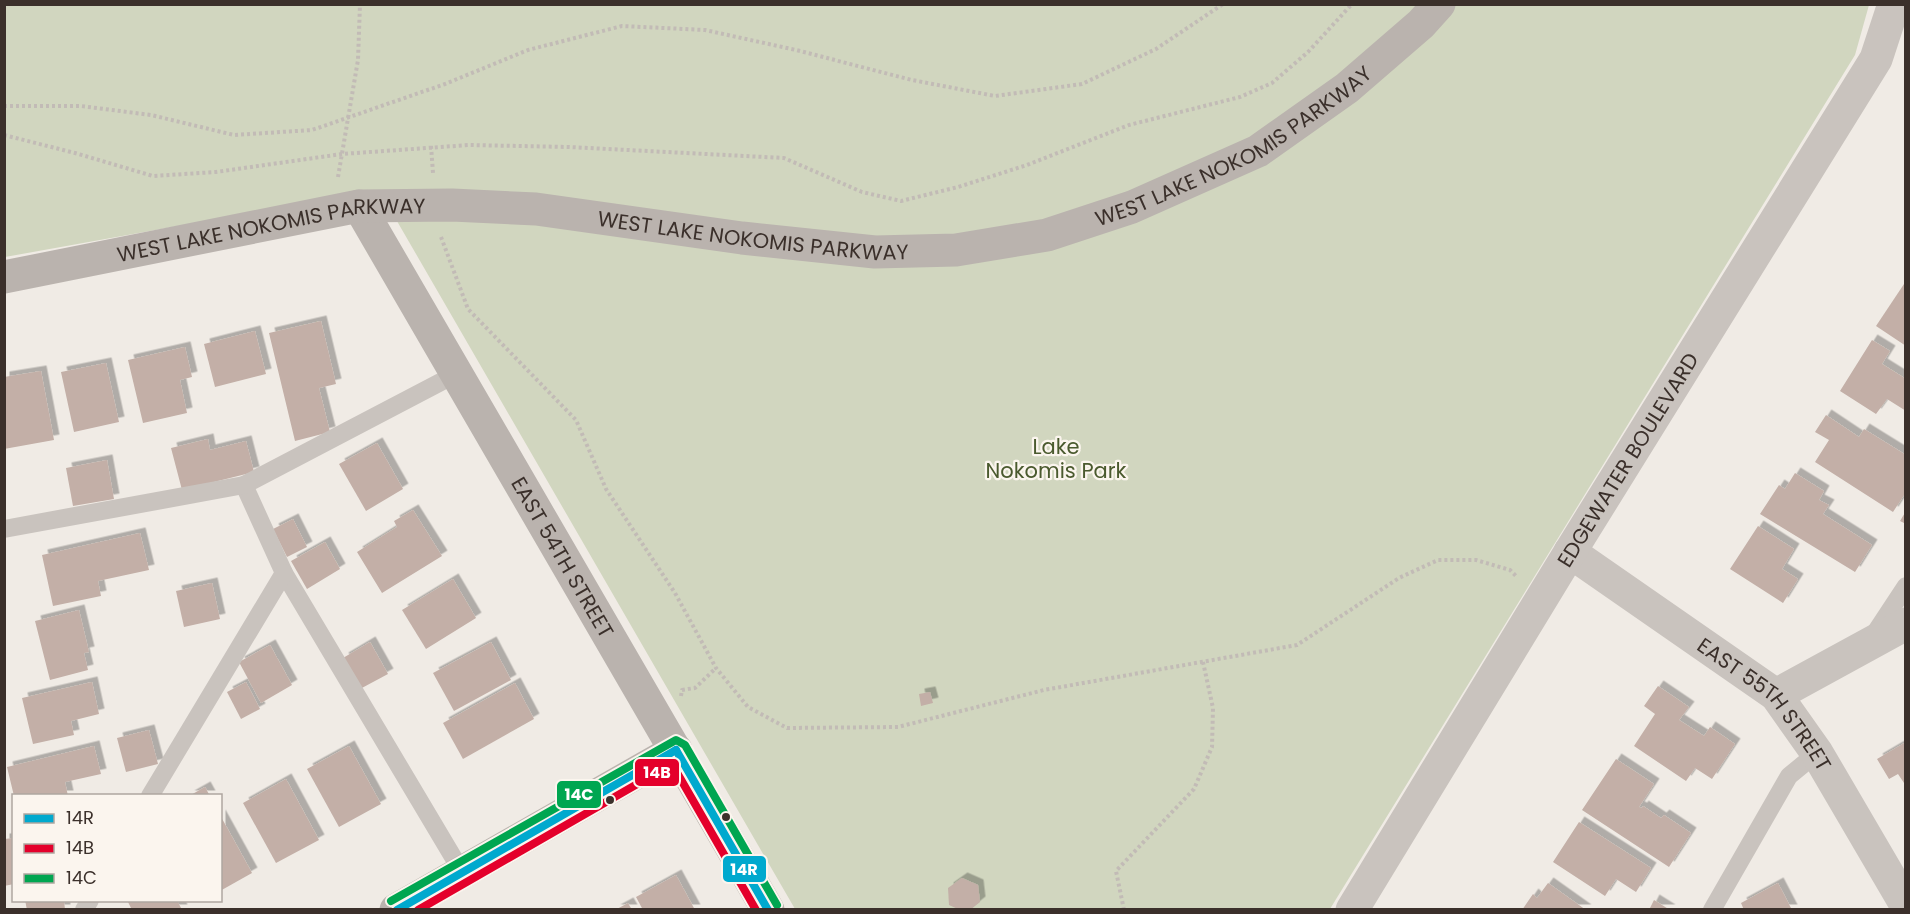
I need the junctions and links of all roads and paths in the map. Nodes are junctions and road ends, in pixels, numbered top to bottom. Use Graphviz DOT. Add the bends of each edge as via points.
graph roads {
  1 [pos="360,4"];
  2 [pos="1223,4"];
  3 [pos="1352,4"];
  4 [pos="1439,4"];
  5 [pos="1894,4"];
  6 [pos="4,106"];
  7 [pos="349,117"];
  8 [pos="4,135"];
  9 [pos="431,147"];
  10 [pos="342,154"];
  11 [pos="337,180"];
  12 [pos="436,205"];
  13 [pos="359,206"];
  14 [pos="4,277"];
  15 [pos="456,374"];
  16 [pos="244,485"];
  17 [pos="4,529"];
  18 [pos="1570,552"];
  19 [pos="284,573"];
  20 [pos="1905,586"];
  21 [pos="1540,600"];
  22 [pos="1905,624"];
  23 [pos="1867,645"];
  24 [pos="1203,662"];
  25 [pos="716,668"];
  26 [pos="1776,695"];
  27 [pos="680,700"];
  28 [pos="676,750"];
  29 [pos="1817,753"];
  30 [pos="151,794"];
  31 [pos="462,872"];
  32 [pos="1905,908"];
  33 [pos="396,909"];
  34 [pos="768,909"];
  35 [pos="1124,909"];
  36 [pos="1352,909"];
  37 [pos="1712,909"];
  1 -- 7 [label="path" via="358,60"];
  2 -- 7 [label="path" via="1156,49 1082,84 995,96 705,30 622,26 528,50"];
  3 -- 9 [label="path" via="1308,52 1272,83 1240,97 1129,125 1027,165 958,188 901,201 862,192 784,158 569,147"];
  4 -- 12 [label="street, WEST LAKE NOKOMIS PARKWAY" via="1347,88 1258,151 1132,207 1047,235 956,249 875,252 742,238 536,208"];
  5 -- 18 [label="street, EDGEWATER BOULEVARD" via="1876,59"];
  6 -- 7 [label="path" via="81,106 151,115 234,135 312,130"];
  7 -- 10 [label="path"];
  8 -- 10 [label="path" via="153,176 216,172"];
  9 -- 10 [label="path"];
  9 -- 12 [label="path"];
  10 -- 11 [label="path"];
  12 -- 13 [label="street, WEST LAKE NOKOMIS PARKWAY"];
  12 -- 25 [label="path" via="439,232 468,309 576,420 606,489 675,593"];
  13 -- 14 [label="street, WEST LAKE NOKOMIS PARKWAY"];
  13 -- 15 [label="street, EAST 54TH STREET"];
  15 -- 16 [label="lane"];
  15 -- 28 [label="street, EAST 54TH STREET"];
  16 -- 17 [label="lane"];
  16 -- 19 [label="lane"];
  18 -- 21 [label="street, EDGEWATER BOULEVARD"];
  18 -- 26 [label="street, EAST 55TH STREET"];
  19 -- 30 [label="lane"];
  19 -- 31 [label="lane"];
  20 -- 23 [label="lane"];
  21 -- 24 [label="path" via="1510,570 1476,560 1438,560 1399,578 1297,645"];
  21 -- 36 [label="street, EDGEWATER BOULEVARD"];
  22 -- 23 [label="street"];
  23 -- 26 [label="street"];
  24 -- 25 [label="path" via="1044,690 898,728 787,728 748,707"];
  24 -- 35 [label="path" via="1213,708 1212,747 1194,789 1116,871"];
  25 -- 27 [label="path" via="695,688 682,690"];
  26 -- 29 [label="street, EAST 55TH STREET"];
  28 -- 31 [label="street"];
  28 -- 34 [label="street, EAST 54TH STREET"];
  29 -- 32 [label="street, EAST 55TH STREET"];
  29 -- 37 [label="lane" via="1789,776"];
  31 -- 33 [label="street"];
}
